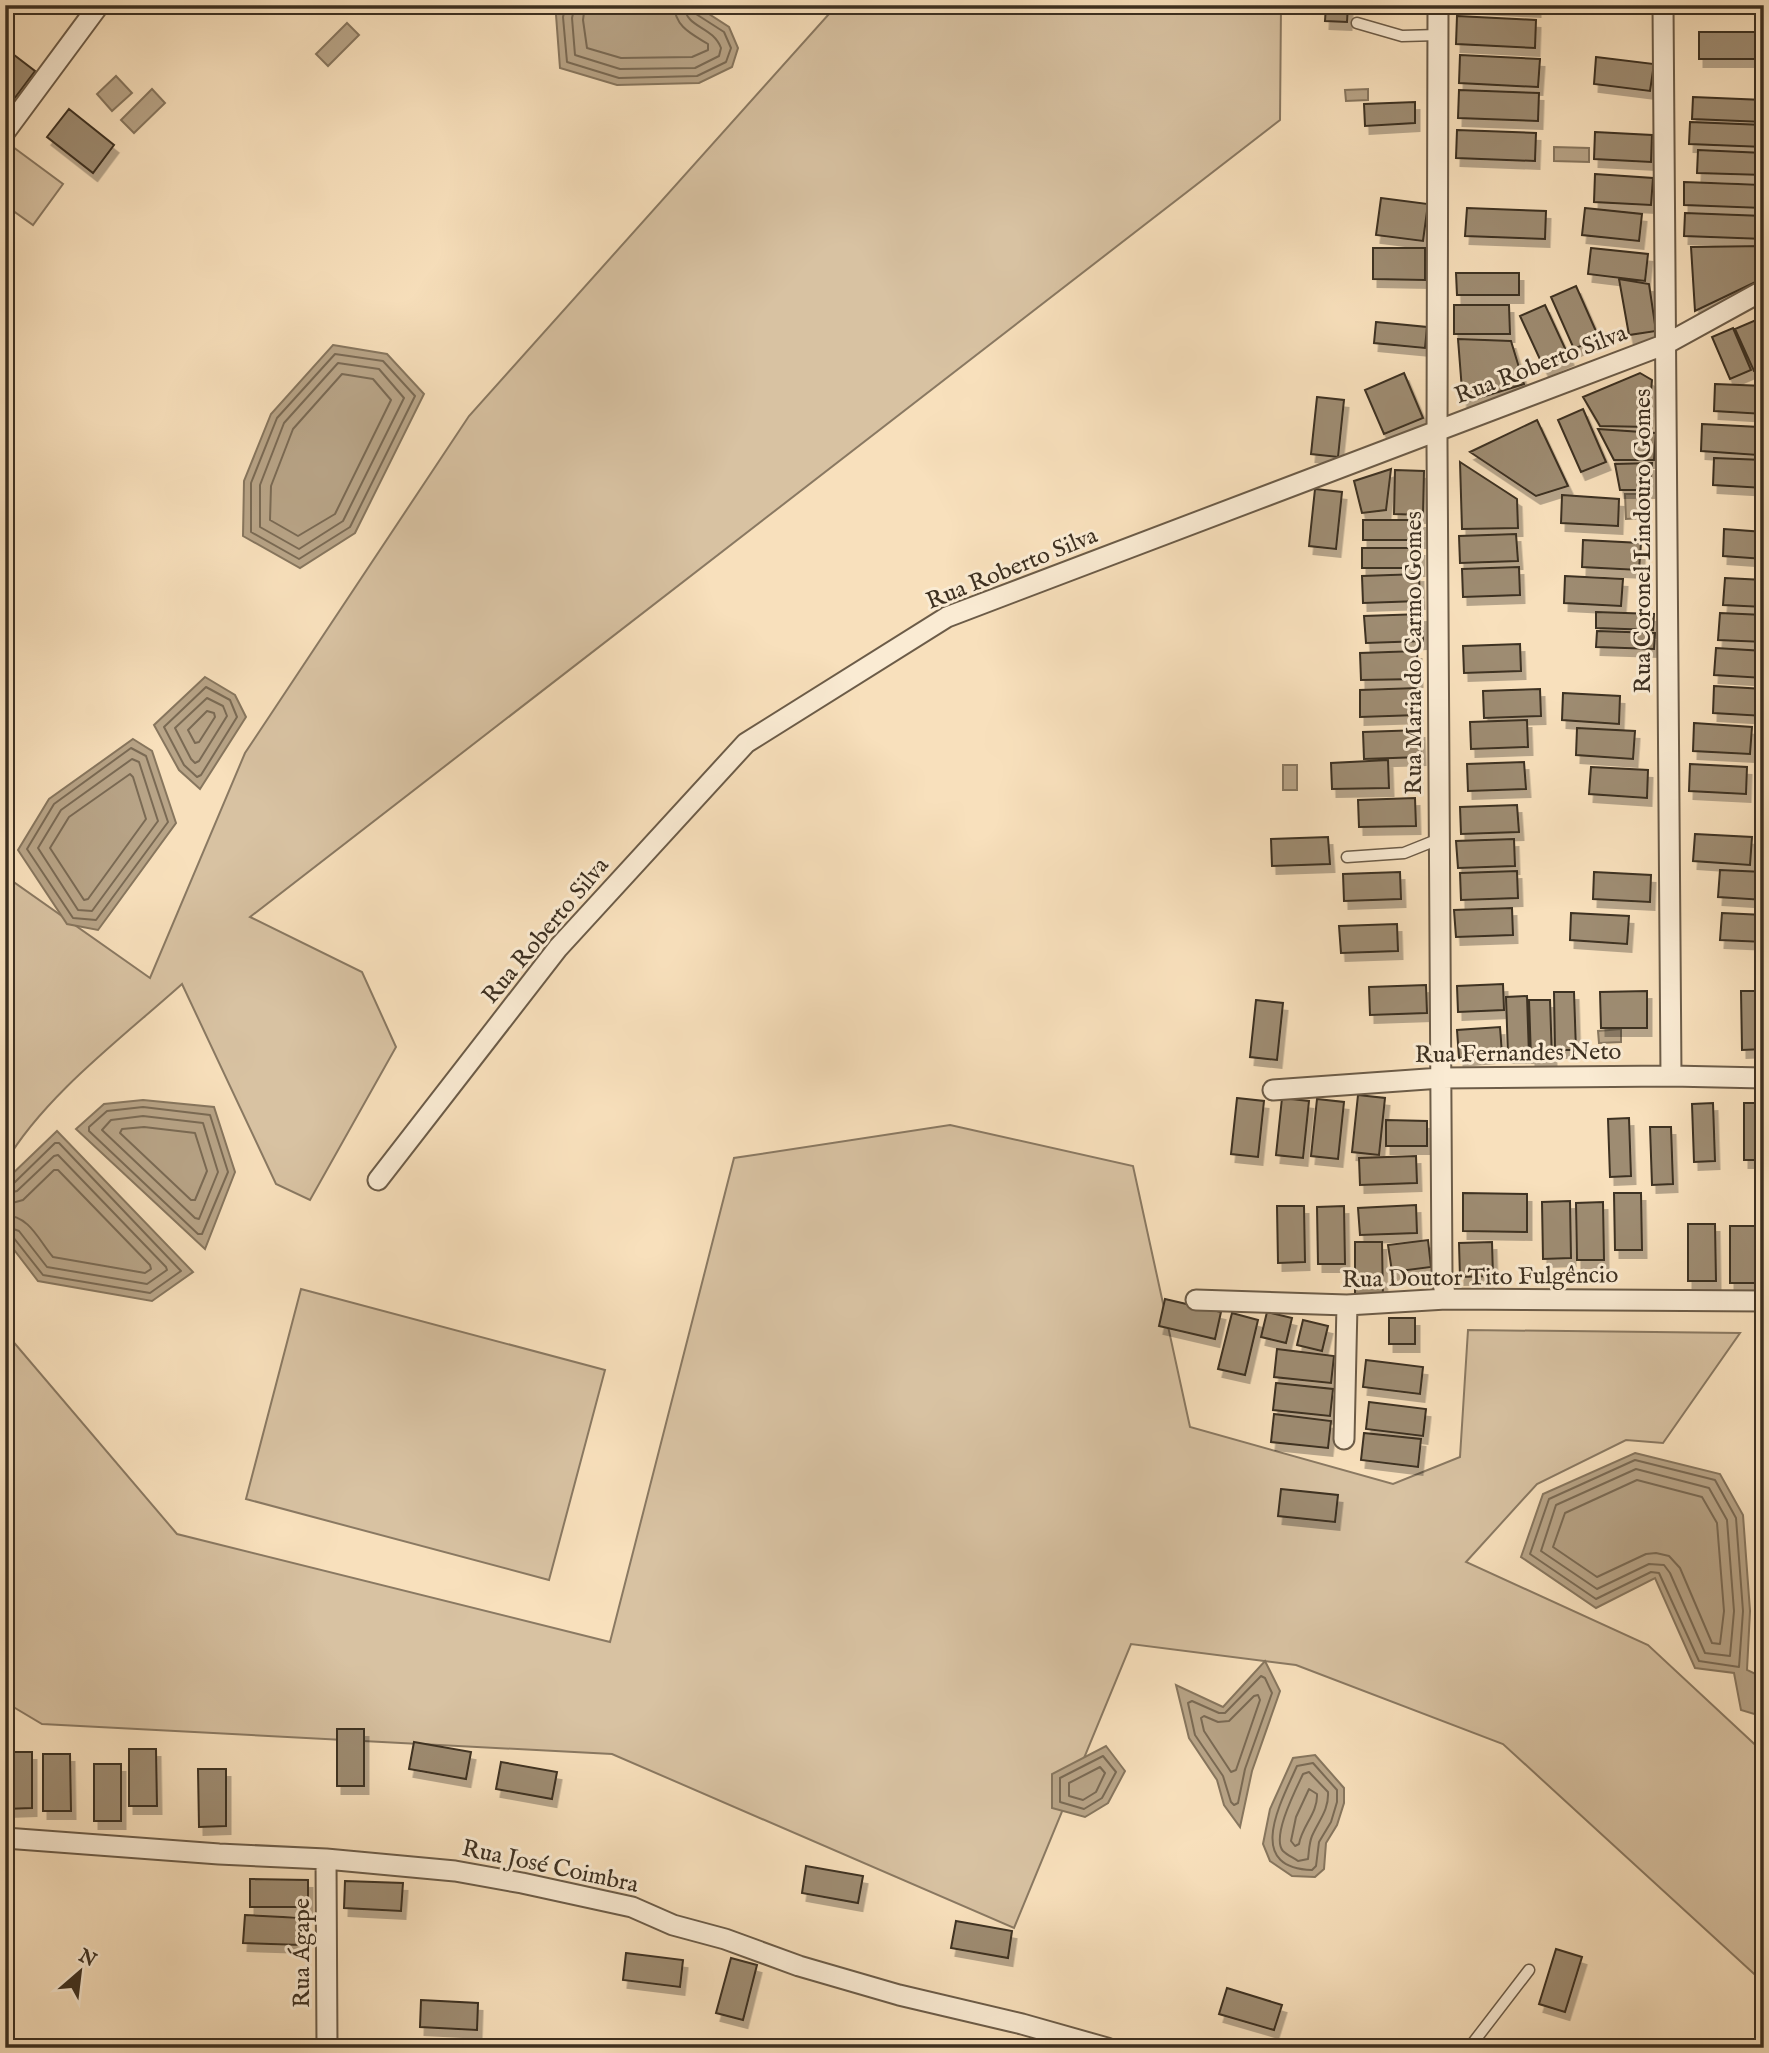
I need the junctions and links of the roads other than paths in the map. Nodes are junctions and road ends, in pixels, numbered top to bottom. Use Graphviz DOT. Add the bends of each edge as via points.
graph roads {
  1 [pos="99,5"];
  2 [pos="1438,5"];
  3 [pos="1663,5"];
  4 [pos="1357,23"];
  5 [pos="1438,35"];
  6 [pos="5,132"];
  7 [pos="1764,290"];
  8 [pos="1666,344"];
  9 [pos="1437,431"];
  10 [pos="1440,839"];
  11 [pos="1347,857"];
  12 [pos="1671,1076"];
  13 [pos="1441,1078"];
  14 [pos="1764,1078"];
  15 [pos="1273,1090"];
  16 [pos="378,1180"];
  17 [pos="1446,1299"];
  18 [pos="1196,1300"];
  19 [pos="1764,1301"];
  20 [pos="1347,1305"];
  21 [pos="1344,1439"];
  22 [pos="5,1838"];
  23 [pos="326,1859"];
  24 [pos="1529,1970"];
  25 [pos="327,2048"];
  26 [pos="1107,2048"];
  27 [pos="1469,2048"];
  1 -- 6 [label="street"];
  2 -- 5 [label="street, Rua Maria do Carmo Gomes"];
  3 -- 8 [label="street, Rua Coronel Lindouro Gomes"];
  4 -- 5 [label="lane" via="1402,36"];
  5 -- 9 [label="street, Rua Maria do Carmo Gomes"];
  7 -- 8 [label="street, Rua Roberto Silva"];
  8 -- 9 [label="street, Rua Roberto Silva"];
  8 -- 12 [label="street, Rua Coronel Lindouro Gomes"];
  9 -- 10 [label="street, Rua Maria do Carmo Gomes"];
  9 -- 16 [label="street, Rua Roberto Silva" via="947,617 746,743 558,948"];
  10 -- 11 [label="lane" via="1404,853"];
  10 -- 13 [label="street, Rua Maria do Carmo Gomes"];
  12 -- 13 [label="street, Rua Fernandes Neto"];
  12 -- 14 [label="street, Rua Fernandes Neto"];
  13 -- 15 [label="street, Rua Fernandes Neto"];
  13 -- 17 [label="street, Rua Maria do Carmo Gomes" via="1442,1278"];
  17 -- 19 [label="street, Rua Doutor Tito Fulgêncio"];
  17 -- 20 [label="street, Rua Doutor Tito Fulgêncio"];
  18 -- 20 [label="street, Rua Doutor Tito Fulgêncio"];
  20 -- 21 [label="street"];
  22 -- 23 [label="street, Rua José Coimbra"];
  23 -- 25 [label="street, Rua Ágape"];
  23 -- 26 [label="street, Rua José Coimbra" via="455,1871 632,1907 799,1966"];
  24 -- 27 [label="lane"];
}
